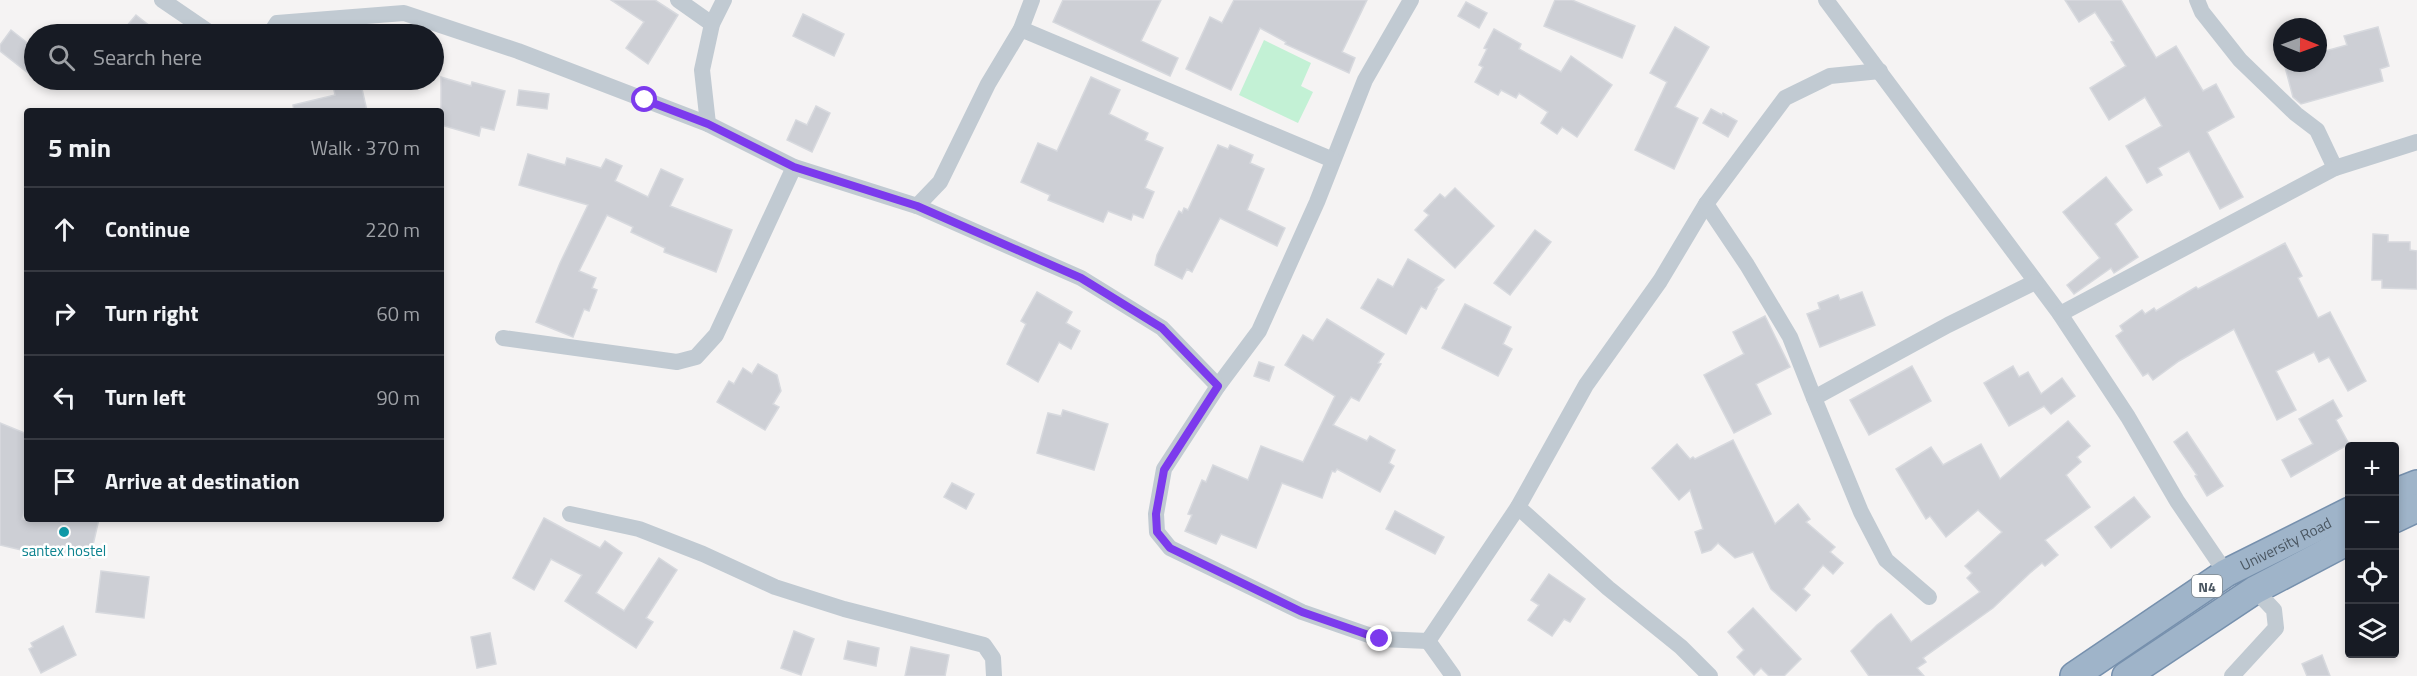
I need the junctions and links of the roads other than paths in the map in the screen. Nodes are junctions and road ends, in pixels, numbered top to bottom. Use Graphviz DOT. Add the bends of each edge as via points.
graph roads {
  1 [pos="162,0"];
  2 [pos="678,0"];
  3 [pos="724,0"];
  4 [pos="1032,0"];
  5 [pos="1410,0"];
  6 [pos="1826,0"];
  7 [pos="2197,0"];
  8 [pos="197,24"];
  9 [pos="277,24"];
  10 [pos="437,24"];
  11 [pos="712,24"];
  12 [pos="444,26"];
  13 [pos="1021,29"];
  14 [pos="1880,71"];
  15 [pos="708,124"];
  16 [pos="2417,142"];
  17 [pos="1333,160"];
  18 [pos="794,167"];
  19 [pos="2335,168"];
  20 [pos="1706,204"];
  21 [pos="917,206"];
  22 [pos="2035,282"];
  23 [pos="2060,314"];
  24 [pos="503,338"];
  25 [pos="1218,386"];
  26 [pos="1814,398"];
  27 [pos="2417,484"];
  28 [pos="2399,491"];
  29 [pos="1518,507"];
  30 [pos="2417,508"];
  31 [pos="2345,513"];
  32 [pos="570,514"];
  33 [pos="2399,517"];
  34 [pos="2345,542"];
  35 [pos="2226,573"];
  36 [pos="2255,590"];
  37 [pos="1929,597"];
  38 [pos="1428,641"];
  39 [pos="994,676"];
  40 [pos="1452,676"];
  41 [pos="1710,676"];
  42 [pos="2074,676"];
  43 [pos="2126,676"];
  44 [pos="2232,676"];
  1 -- 8 [label="street"];
  2 -- 11 [label="street"];
  3 -- 11 [label="street"];
  4 -- 13 [label="street"];
  5 -- 17 [label="street" via="1365,80"];
  6 -- 14 [label="street"];
  7 -- 19 [label="street" via="2240,60 2317,130"];
  9 -- 10 [label="street" via="404,13"];
  11 -- 15 [label="street" via="702,70"];
  12 -- 15 [label="street"];
  13 -- 17 [label="street"];
  13 -- 21 [label="street" via="988,84 939,182"];
  14 -- 20 [label="street" via="1830,76 1785,98"];
  14 -- 22 [label="street"];
  15 -- 18 [label="street"];
  16 -- 19 [label="street"];
  17 -- 25 [label="street" via="1259,331"];
  18 -- 21 [label="street"];
  18 -- 24 [label="street" via="716,335 696,357 677,362"];
  19 -- 23 [label="street"];
  20 -- 26 [label="street" via="1791,337"];
  20 -- 29 [label="street" via="1660,281 1586,385"];
  21 -- 25 [label="street" via="1081,278 1162,328"];
  22 -- 23 [label="street"];
  22 -- 26 [label="street"];
  23 -- 35 [label="street"];
  25 -- 38 [label="street" via="1164,470 1156,514 1157,532 1170,548 1302,612 1380,639"];
  26 -- 37 [label="street" via="1886,560"];
  27 -- 28 [label="highway"];
  29 -- 38 [label="street"];
  29 -- 41 [label="street"];
  30 -- 33 [label="highway"];
  31 -- 35 [label="highway, University Road / N4"];
  32 -- 39 [label="street" via="639,529 776,587 844,609 984,645 993,658"];
  34 -- 36 [label="highway, University Road / N4"];
  35 -- 42 [label="highway, University Road / N4"];
  36 -- 43 [label="highway, University Road / N4"];
  36 -- 44 [label="street" via="2274,610 2276,628"];
  38 -- 40 [label="street"];
}
